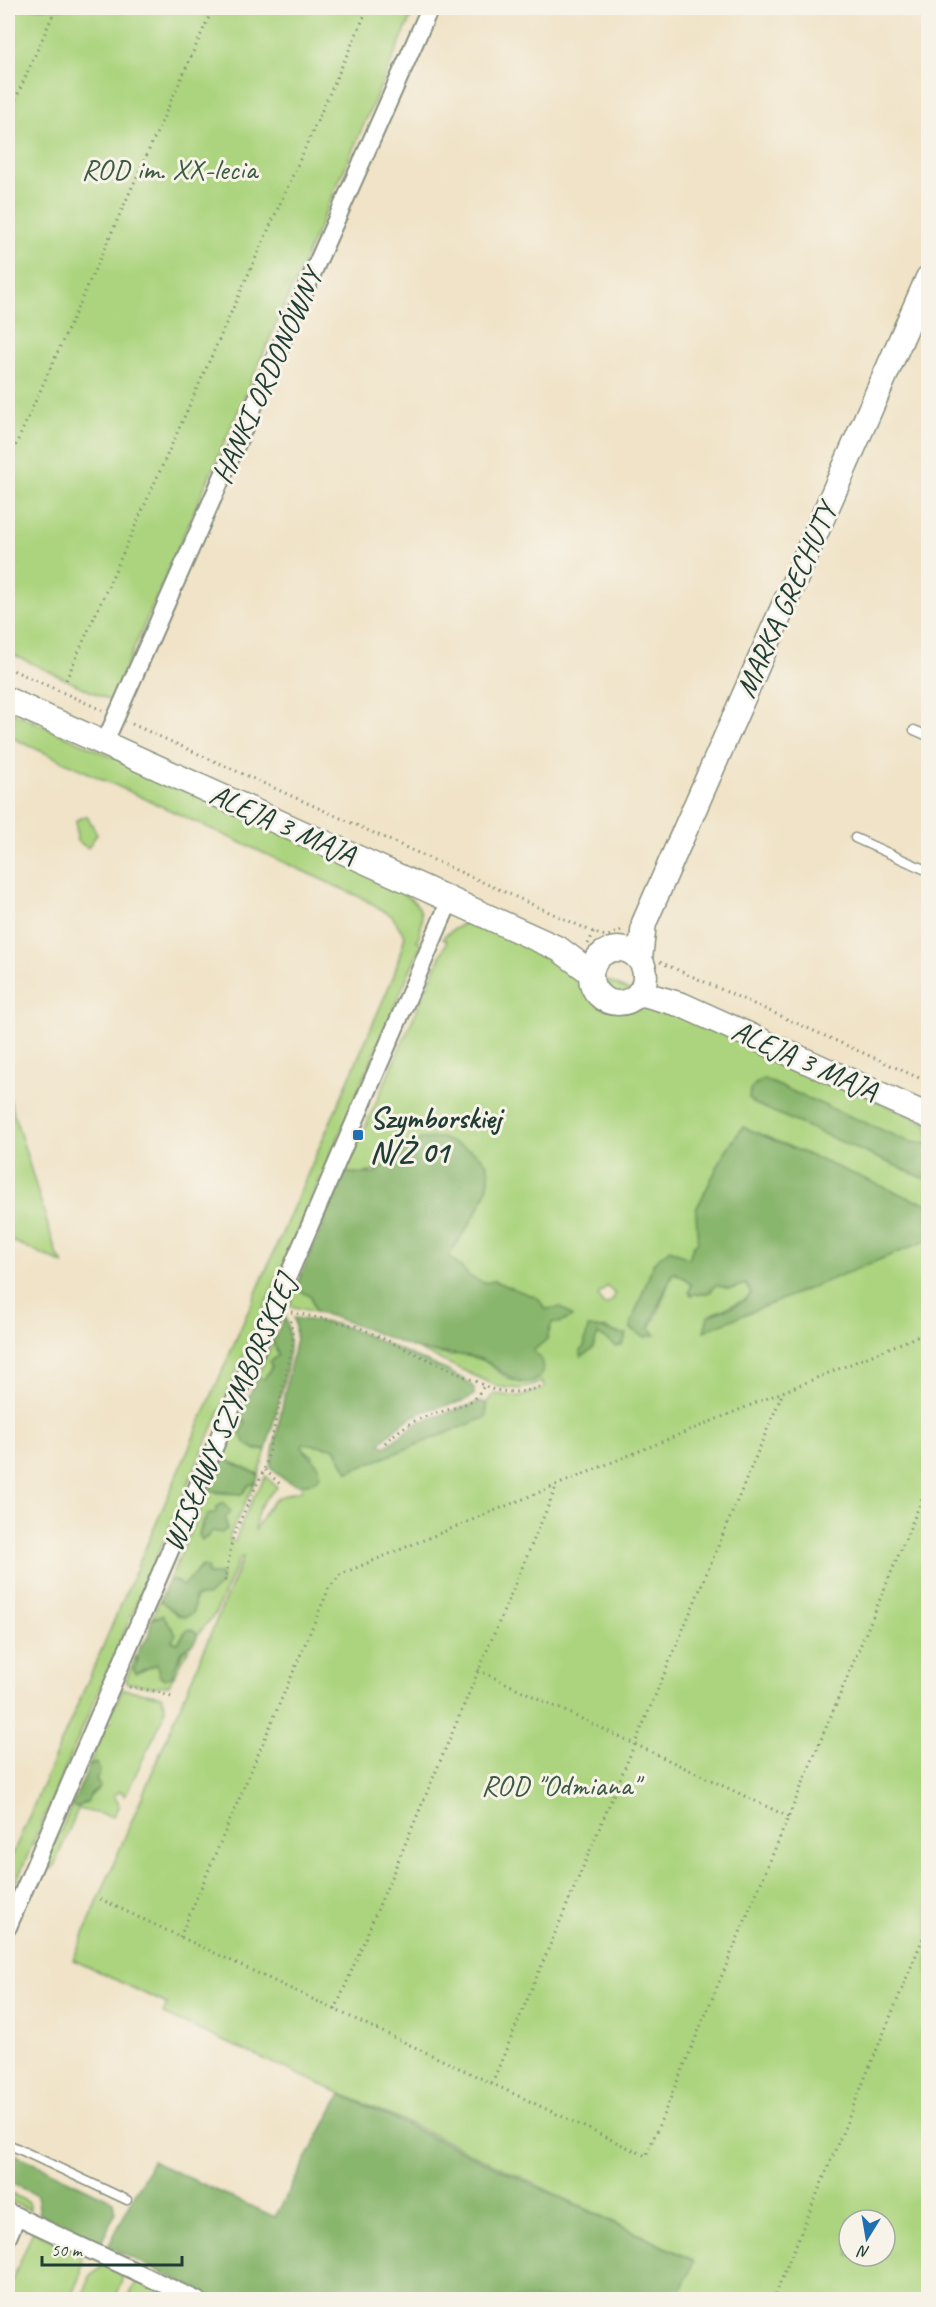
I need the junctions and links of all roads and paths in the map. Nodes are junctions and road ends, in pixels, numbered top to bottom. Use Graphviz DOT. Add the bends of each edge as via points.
graph roads {
  1 [pos="56,8"];
  2 [pos="213,8"];
  3 [pos="368,8"];
  4 [pos="430,8"];
  5 [pos="8,116"];
  6 [pos="928,278"];
  7 [pos="8,462"];
  8 [pos="8,668"];
  9 [pos="66,680"];
  10 [pos="8,699"];
  11 [pos="110,714"];
  12 [pos="132,724"];
  13 [pos="914,730"];
  14 [pos="928,736"];
  15 [pos="104,744"];
  16 [pos="855,838"];
  17 [pos="928,872"];
  18 [pos="450,900"];
  19 [pos="644,923"];
  20 [pos="594,932"];
  21 [pos="603,951"];
  22 [pos="645,971"];
  23 [pos="928,1082"];
  24 [pos="928,1116"];
  25 [pos="282,1309"];
  26 [pos="928,1332"];
  27 [pos="484,1386"];
  28 [pos="542,1386"];
  29 [pos="783,1392"];
  30 [pos="385,1443"];
  31 [pos="265,1470"];
  32 [pos="280,1484"];
  33 [pos="556,1485"];
  34 [pos="928,1485"];
  35 [pos="225,1581"];
  36 [pos="478,1671"];
  37 [pos="113,1682"];
  38 [pos="174,1698"];
  39 [pos="634,1744"];
  40 [pos="789,1816"];
  41 [pos="100,1899"];
  42 [pos="928,1926"];
  43 [pos="8,1927"];
  44 [pos="180,1937"];
  45 [pos="335,2010"];
  46 [pos="492,2083"];
  47 [pos="8,2144"];
  48 [pos="127,2200"];
  49 [pos="12,2214"];
  50 [pos="8,2237"];
  51 [pos="197,2300"];
  52 [pos="773,2300"];
  1 -- 5 [label="path"];
  2 -- 7 [label="path"];
  3 -- 9 [label="path"];
  4 -- 15 [label="street, HANKI ORDONÓWNY"];
  6 -- 19 [label="street, MARKA GRECHUTY"];
  8 -- 11 [label="path"];
  10 -- 15 [label="street, ALEJA 3 MAJA"];
  12 -- 20 [label="path"];
  13 -- 14 [label="lane"];
  15 -- 18 [label="street, ALEJA 3 MAJA"];
  16 -- 17 [label="lane"];
  18 -- 21 [label="street, ALEJA 3 MAJA" via="559,949"];
  18 -- 25 [label="street, WISŁAWY SZYMBORSKIEJ"];
  19 -- 21 [label="street, MARKA GRECHUTY"];
  19 -- 22 [label="street, MARKA GRECHUTY"];
  20 -- 21 [label="path"];
  20 -- 21 [label="path" via="608,936"];
  21 -- 22 [label="street" via="633,953"];
  21 -- 22 [label="street" via="594,990 607,1002 624,1003"];
  22 -- 23 [label="path" via="660,962"];
  22 -- 24 [label="street, ALEJA 3 MAJA" via="682,1005"];
  25 -- 27 [label="path" via="356,1326"];
  25 -- 31 [label="path" via="293,1341"];
  25 -- 37 [label="street, WISŁAWY SZYMBORSKIEJ"];
  26 -- 29 [label="path"];
  27 -- 28 [label="path" via="513,1393"];
  27 -- 30 [label="path" via="474,1400 419,1417"];
  29 -- 33 [label="path"];
  29 -- 39 [label="path"];
  31 -- 32 [label="path"];
  31 -- 35 [label="path" via="233,1536"];
  33 -- 36 [label="path"];
  33 -- 44 [label="path" via="342,1574 332,1582"];
  34 -- 40 [label="path"];
  36 -- 39 [label="path"];
  36 -- 45 [label="path"];
  37 -- 38 [label="path"];
  37 -- 43 [label="street, WISŁAWY SZYMBORSKIEJ"];
  39 -- 40 [label="path"];
  39 -- 46 [label="path"];
  40 -- 46 [label="path" via="646,2156"];
  41 -- 44 [label="path"];
  42 -- 52 [label="path"];
  44 -- 45 [label="path"];
  45 -- 46 [label="path"];
  47 -- 48 [label="lane"];
  49 -- 50 [label="street"];
  49 -- 51 [label="street"];
}
